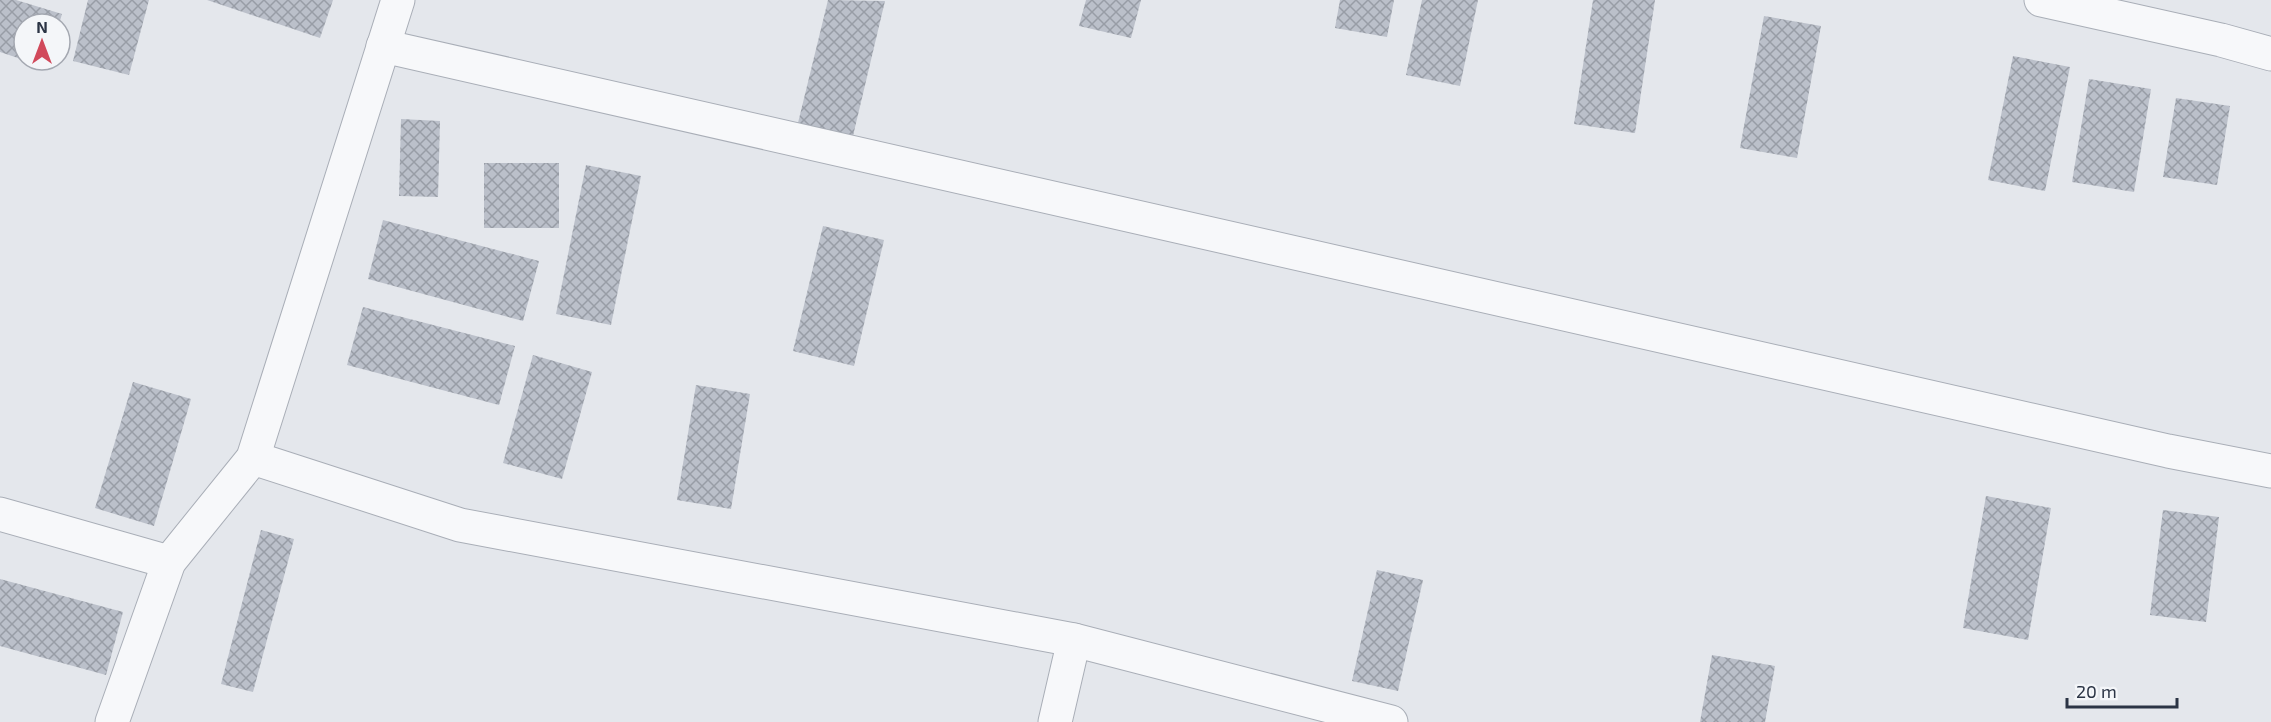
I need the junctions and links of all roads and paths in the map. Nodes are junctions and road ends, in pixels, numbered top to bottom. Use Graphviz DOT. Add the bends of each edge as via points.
graph roads {
  1 [pos="398,0"];
  2 [pos="2041,0"];
  3 [pos="383,46"];
  4 [pos="2271,54"];
  5 [pos="253,458"];
  6 [pos="2271,471"];
  7 [pos="0,514"];
  8 [pos="169,562"];
  9 [pos="1074,640"];
  10 [pos="112,722"];
  11 [pos="1055,722"];
  12 [pos="1391,722"];
  1 -- 3 [label="street"];
  2 -- 4 [label="street"];
  3 -- 5 [label="street"];
  3 -- 6 [label="street"];
  5 -- 8 [label="street"];
  5 -- 9 [label="street" via="460,525"];
  7 -- 8 [label="street"];
  8 -- 10 [label="street"];
  9 -- 11 [label="street"];
  9 -- 12 [label="street"];
}
